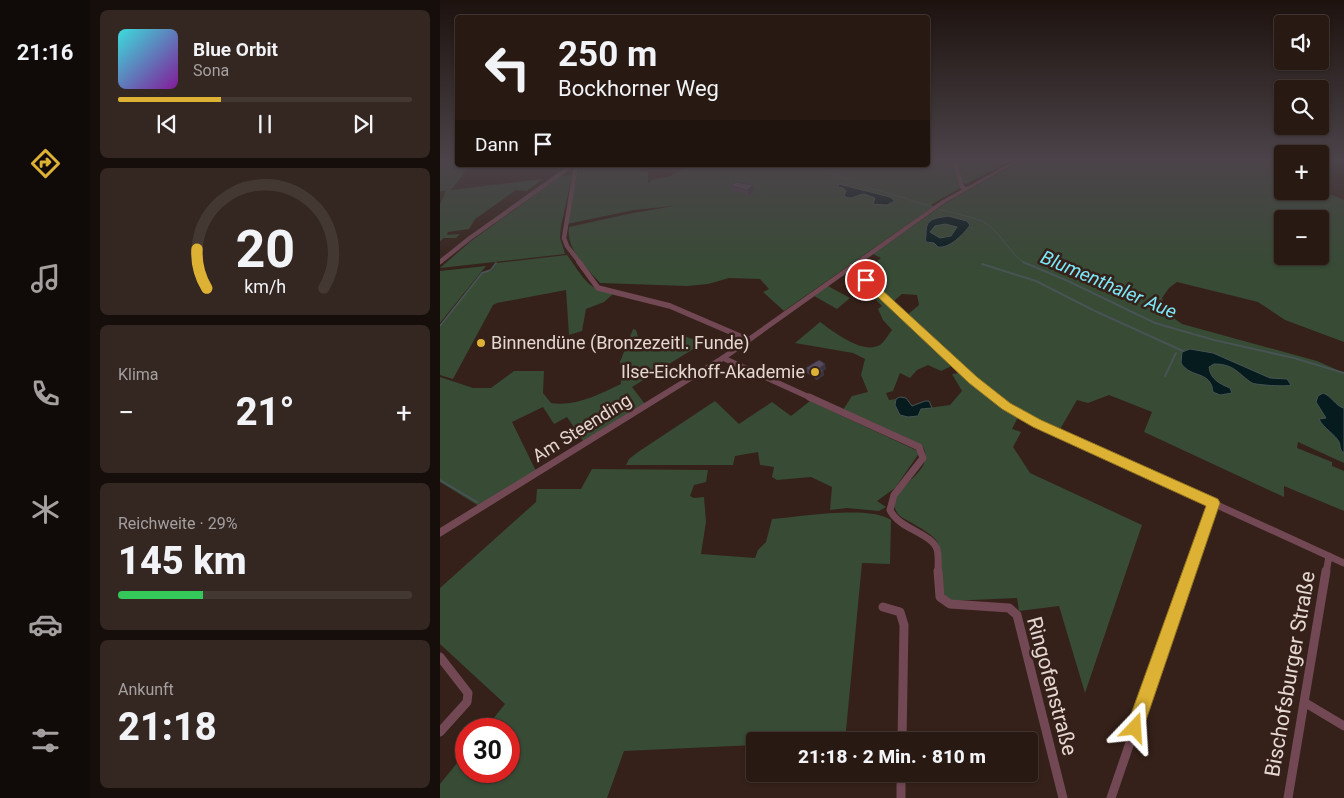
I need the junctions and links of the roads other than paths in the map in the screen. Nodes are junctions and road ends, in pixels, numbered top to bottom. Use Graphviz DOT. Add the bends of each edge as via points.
graph roads {
  1 [pos="529,196"];
  2 [pos="571,196"];
  3 [pos="953,196"];
  4 [pos="440,262"];
  5 [pos="851,268"];
  6 [pos="749,340"];
  7 [pos="724,358"];
  8 [pos="1213,503"];
  9 [pos="440,533"];
  10 [pos="1329,556"];
  11 [pos="1344,563"];
  12 [pos="883,607"];
  13 [pos="440,657"];
  14 [pos="1304,702"];
  15 [pos="1344,726"];
  16 [pos="440,732"];
  17 [pos="902,732"];
  18 [pos="901,782"];
  19 [pos="901,798"];
  20 [pos="1063,798"];
  21 [pos="1110,798"];
  22 [pos="1288,798"];
  1 -- 4 [label="street"];
  2 -- 6 [label="street" via="564,238 598,288 670,306"];
  3 -- 5 [label="street, Am Steending"];
  5 -- 6 [label="street, Am Steending"];
  5 -- 8 [label="street" via="1006,406"];
  6 -- 7 [label="street, Am Steending"];
  7 -- 9 [label="street, Am Steending"];
  7 -- 20 [label="street, Ringofenstraße" via="919,447 923,458 920,465 891,497 889,506 893,517 933,543 937,550 940,597 944,602 1009,608 1017,615"];
  8 -- 10 [label="street"];
  8 -- 21 [label="street"];
  10 -- 11 [label="street"];
  10 -- 14 [label="street, Bischofsburger Straße"];
  12 -- 17 [label="street" via="900,612 904,624"];
  13 -- 16 [label="street" via="468,693 467,702"];
  14 -- 15 [label="street"];
  14 -- 22 [label="street, Bischofsburger Straße"];
  18 -- 19 [label="street"];
}
